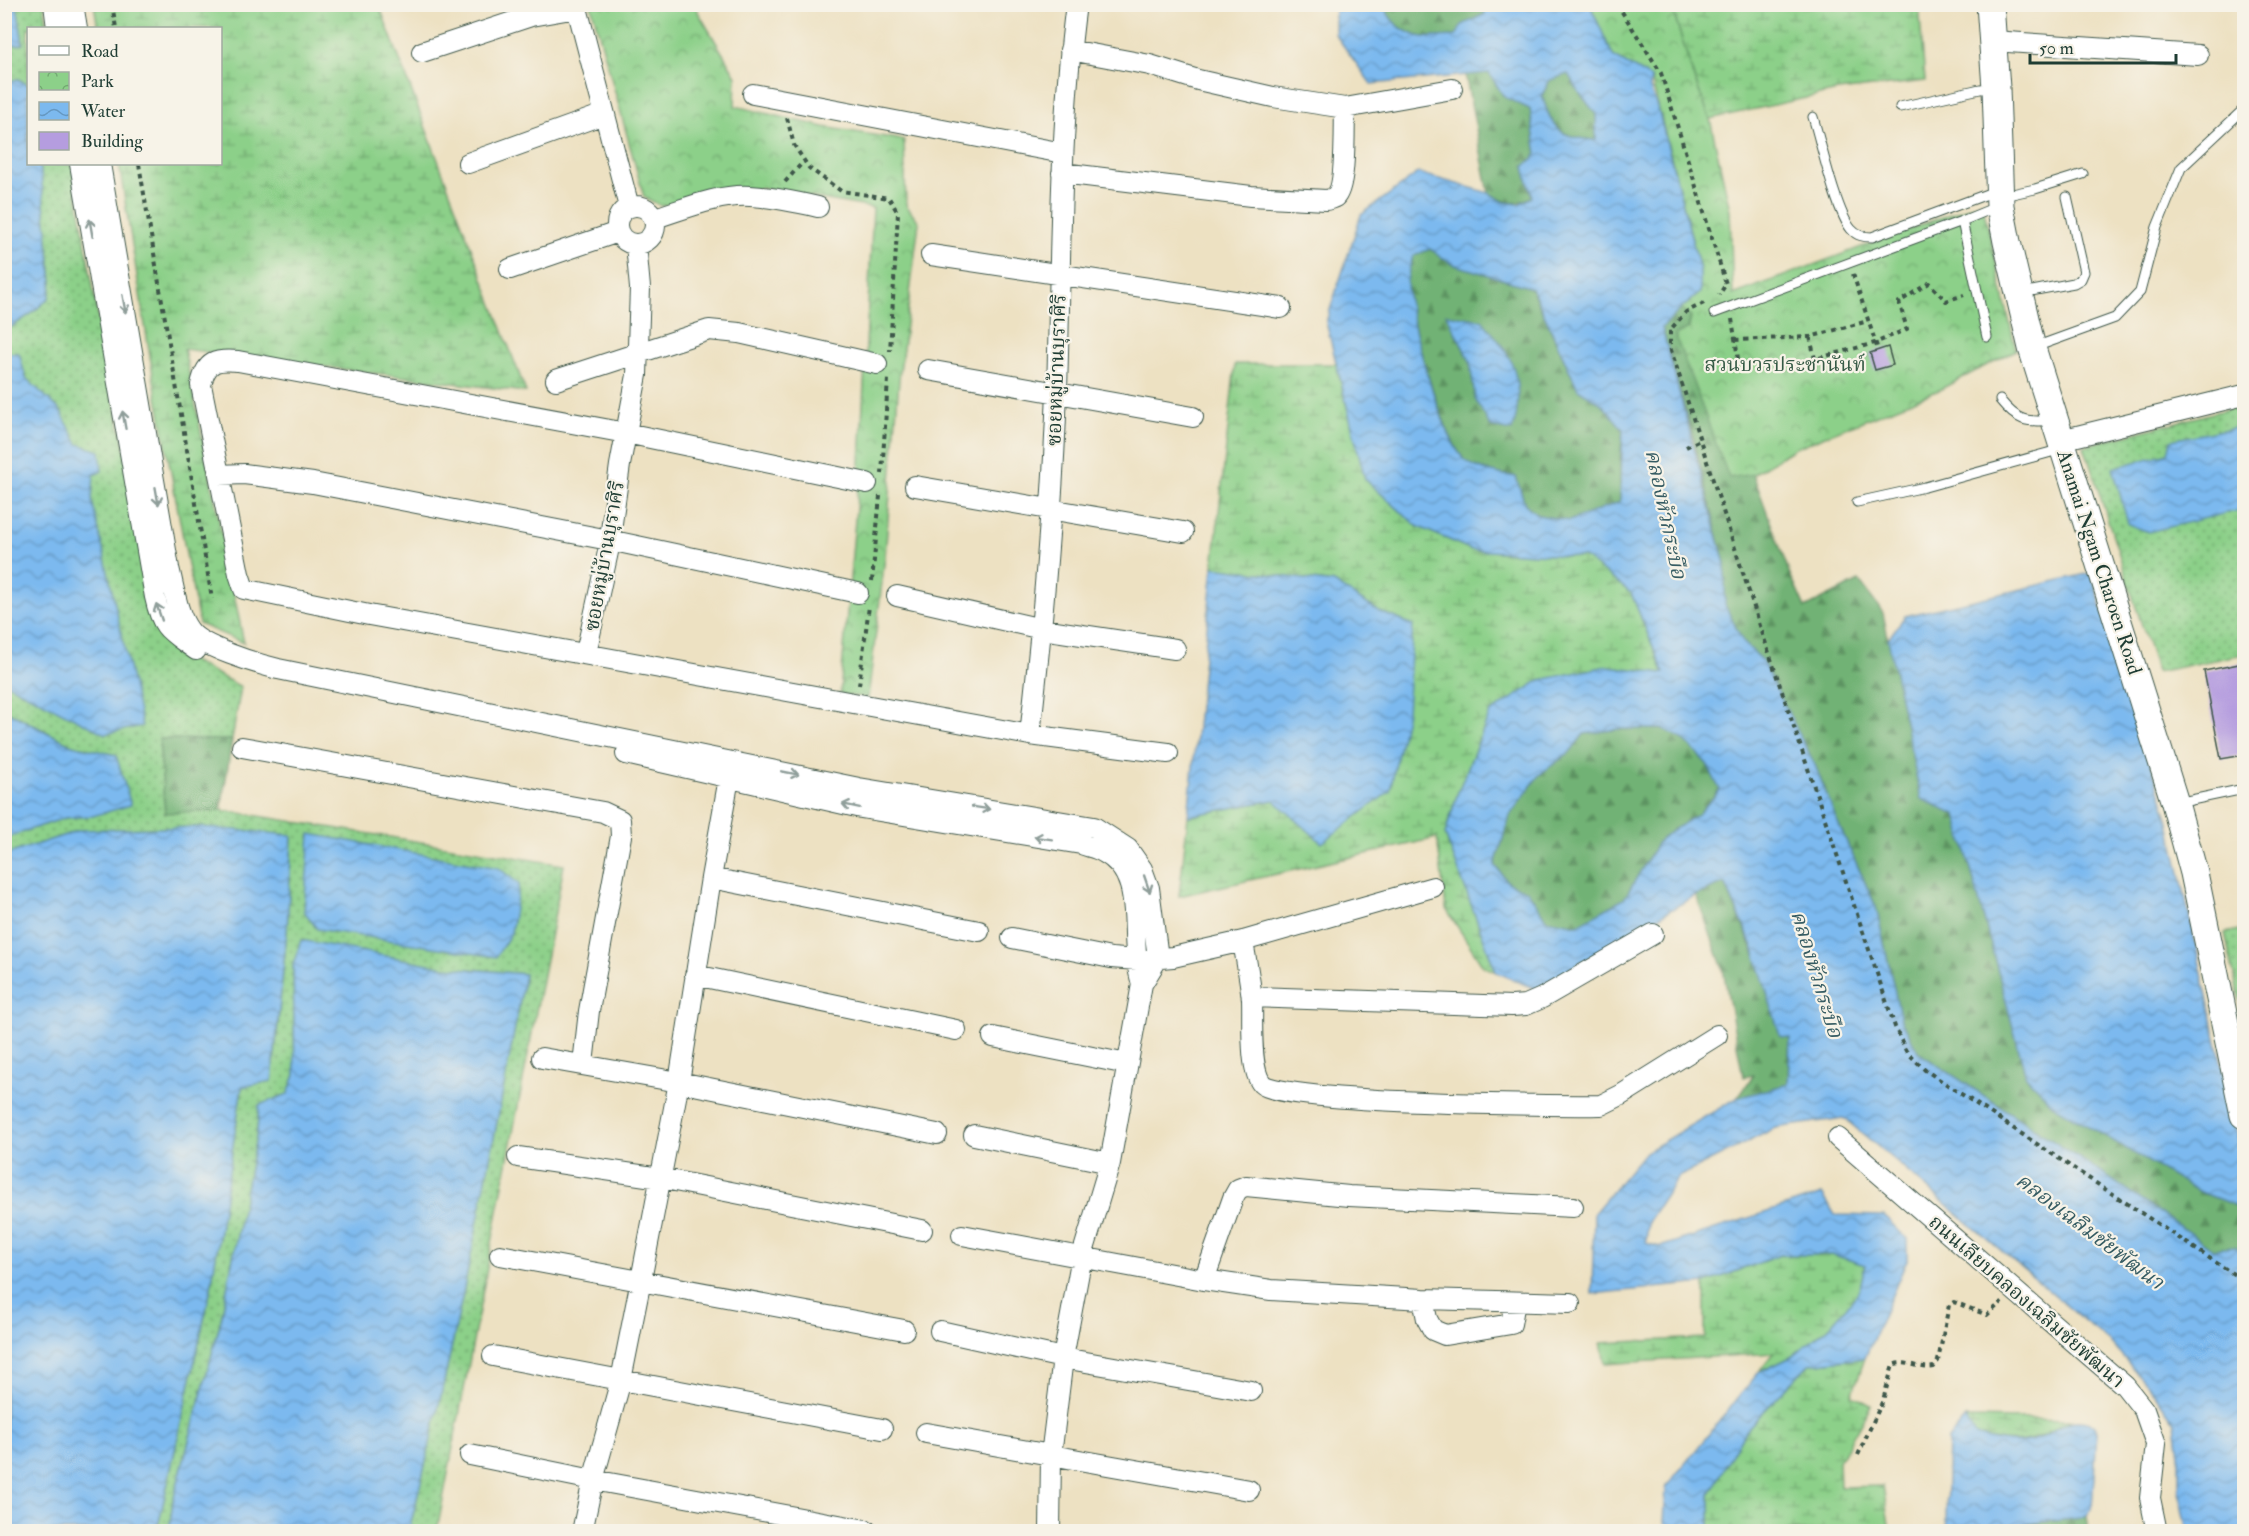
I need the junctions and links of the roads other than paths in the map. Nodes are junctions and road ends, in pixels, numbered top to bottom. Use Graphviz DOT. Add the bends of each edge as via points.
graph roads {
  1 [pos="54,4"];
  2 [pos="73,4"];
  3 [pos="1076,4"];
  4 [pos="1990,4"];
  5 [pos="577,6"];
  6 [pos="57,27"];
  7 [pos="77,27"];
  8 [pos="1993,41"];
  9 [pos="1070,50"];
  10 [pos="422,52"];
  11 [pos="2198,55"];
  12 [pos="1996,88"];
  13 [pos="1452,89"];
  14 [pos="753,94"];
  15 [pos="1900,107"];
  16 [pos="1345,108"];
  17 [pos="2244,109"];
  18 [pos="603,114"];
  19 [pos="1813,117"];
  20 [pos="468,163"];
  21 [pos="1062,163"];
  22 [pos="80,165"];
  23 [pos="100,165"];
  24 [pos="2083,174"];
  25 [pos="2000,197"];
  26 [pos="2067,197"];
  27 [pos="629,207"];
  28 [pos="818,207"];
  29 [pos="655,218"];
  30 [pos="1962,221"];
  31 [pos="618,232"];
  32 [pos="636,244"];
  33 [pos="931,255"];
  34 [pos="510,268"];
  35 [pos="1060,275"];
  36 [pos="2019,294"];
  37 [pos="1281,308"];
  38 [pos="1714,312"];
  39 [pos="1987,337"];
  40 [pos="2032,348"];
  41 [pos="638,353"];
  42 [pos="877,364"];
  43 [pos="928,370"];
  44 [pos="556,380"];
  45 [pos="1056,393"];
  46 [pos="2244,394"];
  47 [pos="2000,400"];
  48 [pos="1193,417"];
  49 [pos="626,433"];
  50 [pos="2060,436"];
  51 [pos="219,475"];
  52 [pos="867,483"];
  53 [pos="915,486"];
  54 [pos="1857,502"];
  55 [pos="1051,510"];
  56 [pos="1183,532"];
  57 [pos="609,540"];
  58 [pos="858,593"];
  59 [pos="897,596"];
  60 [pos="1042,629"];
  61 [pos="1174,649"];
  62 [pos="586,653"];
  63 [pos="1029,735"];
  64 [pos="242,747"];
  65 [pos="1168,753"];
  66 [pos="731,770"];
  67 [pos="2244,789"];
  68 [pos="2175,803"];
  69 [pos="1083,835"];
  70 [pos="711,878"];
  71 [pos="1433,887"];
  72 [pos="979,931"];
  73 [pos="1653,934"];
  74 [pos="1012,938"];
  75 [pos="1243,941"];
  76 [pos="1158,958"];
  77 [pos="1137,960"];
  78 [pos="695,975"];
  79 [pos="1142,984"];
  80 [pos="1252,997"];
  81 [pos="956,1030"];
  82 [pos="1717,1035"];
  83 [pos="993,1037"];
  84 [pos="542,1058"];
  85 [pos="584,1064"];
  86 [pos="1127,1064"];
  87 [pos="679,1082"];
  88 [pos="2244,1115"];
  89 [pos="937,1134"];
  90 [pos="974,1134"];
  91 [pos="1838,1138"];
  92 [pos="518,1157"];
  93 [pos="1110,1163"];
  94 [pos="660,1178"];
  95 [pos="1573,1207"];
  96 [pos="922,1230"];
  97 [pos="962,1235"];
  98 [pos="500,1255"];
  99 [pos="1082,1256"];
  100 [pos="641,1280"];
  101 [pos="1204,1280"];
  102 [pos="1423,1299"];
  103 [pos="1515,1302"];
  104 [pos="1570,1303"];
  105 [pos="904,1330"];
  106 [pos="940,1331"];
  107 [pos="493,1356"];
  108 [pos="1063,1358"];
  109 [pos="621,1380"];
  110 [pos="1251,1391"];
  111 [pos="882,1429"];
  112 [pos="926,1433"];
  113 [pos="470,1455"];
  114 [pos="1051,1456"];
  115 [pos="593,1480"];
  116 [pos="1249,1490"];
  117 [pos="866,1530"];
  118 [pos="582,1532"];
  119 [pos="1050,1532"];
  120 [pos="2157,1532"];
  1 -- 6 [label="street"];
  2 -- 7 [label="street"];
  3 -- 9 [label="street, ซอยหมู่บ้านบุราศิริ"];
  4 -- 8 [label="street, Anamai Ngam Charoen Road"];
  5 -- 10 [label="street" via="531,16"];
  5 -- 18 [label="street"];
  8 -- 11 [label="street"];
  8 -- 12 [label="street, Anamai Ngam Charoen Road"];
  9 -- 16 [label="street" via="1150,65 1274,98"];
  9 -- 21 [label="street, ซอยหมู่บ้านบุราศิริ"];
  12 -- 15 [label="lane"];
  12 -- 25 [label="street, Anamai Ngam Charoen Road"];
  13 -- 16 [label="street"];
  14 -- 21 [label="street"];
  16 -- 21 [label="street" via="1342,178 1334,198 1326,200 1251,196"];
  17 -- 40 [label="lane" via="2181,168 2157,227 2140,292 2115,318"];
  18 -- 20 [label="street"];
  18 -- 27 [label="street"];
  19 -- 25 [label="lane" via="1843,214 1861,237 1872,237"];
  21 -- 35 [label="street, ซอยหมู่บ้านบุราศิริ"];
  66 -- 22 [label="street, one-way" via="251,672 200,652 166,626 159,617 153,587"];
  23 -- 66 [label="street, one-way" via="169,568 190,633 208,644 278,669"];
  24 -- 25 [label="lane"];
  25 -- 30 [label="lane"];
  25 -- 36 [label="street, Anamai Ngam Charoen Road"];
  26 -- 36 [label="lane" via="2084,272 2080,279"];
  27 -- 29 [label="street" via="644,207"];
  27 -- 31 [label="street" via="619,217"];
  28 -- 29 [label="street" via="748,195"];
  29 -- 32 [label="street" via="654,232 644,243"];
  30 -- 38 [label="lane"];
  30 -- 39 [label="lane"];
  31 -- 32 [label="street"];
  31 -- 34 [label="street"];
  32 -- 41 [label="street, ซอยหมู่บ้านบุราศิริ" via="640,288"];
  33 -- 35 [label="street"];
  35 -- 37 [label="street"];
  35 -- 45 [label="street, ซอยหมู่บ้านบุราศิริ"];
  36 -- 40 [label="street, Anamai Ngam Charoen Road"];
  40 -- 50 [label="street, Anamai Ngam Charoen Road"];
  41 -- 42 [label="street" via="709,330 740,333"];
  41 -- 44 [label="street"];
  41 -- 49 [label="street, ซอยหมู่บ้านบุราศิริ"];
  43 -- 45 [label="street"];
  45 -- 48 [label="street"];
  45 -- 55 [label="street, ซอยหมู่บ้านบุราศิริ"];
  46 -- 50 [label="street"];
  47 -- 50 [label="lane" via="2010,413"];
  49 -- 51 [label="street" via="220,359 203,373 201,385"];
  49 -- 52 [label="street"];
  49 -- 57 [label="street, ซอยหมู่บ้านบุราศิริ"];
  50 -- 54 [label="lane" via="1925,487"];
  50 -- 68 [label="street, Anamai Ngam Charoen Road"];
  51 -- 57 [label="street" via="244,474 313,483"];
  51 -- 62 [label="street" via="244,589"];
  53 -- 55 [label="street"];
  55 -- 56 [label="street"];
  55 -- 60 [label="street, ซอยหมู่บ้านบุราศิริ"];
  57 -- 58 [label="street"];
  57 -- 62 [label="street, ซอยหมู่บ้านบุราศิริ"];
  59 -- 60 [label="street"];
  60 -- 61 [label="street"];
  60 -- 63 [label="street, ซอยหมู่บ้านบุราศิริ"];
  62 -- 63 [label="street"];
  63 -- 65 [label="street"];
  64 -- 85 [label="street" via="603,812 620,820 621,836 589,1011"];
  66 -- 69 [label="street" via="859,788 953,813"];
  66 -- 70 [label="street"];
  67 -- 68 [label="lane"];
  68 -- 88 [label="street, Anamai Ngam Charoen Road" via="2194,873"];
  69 -- 76 [label="street, one-way" via="1094,827 1104,832 1128,849 1142,869 1153,902"];
  69 -- 77 [label="street" via="1112,858 1128,879 1135,909"];
  70 -- 72 [label="street"];
  70 -- 78 [label="street"];
  71 -- 75 [label="street"];
  73 -- 80 [label="street" via="1526,1005"];
  74 -- 77 [label="street"];
  75 -- 76 [label="street"];
  75 -- 80 [label="street"];
  76 -- 77 [label="street"];
  76 -- 79 [label="street"];
  77 -- 79 [label="street"];
  78 -- 81 [label="street"];
  78 -- 87 [label="street"];
  79 -- 86 [label="street"];
  80 -- 82 [label="street" via="1257,1074 1263,1085 1316,1095 1601,1105"];
  83 -- 86 [label="street"];
  84 -- 85 [label="street"];
  85 -- 87 [label="street"];
  86 -- 93 [label="street"];
  87 -- 89 [label="street"];
  87 -- 94 [label="street"];
  90 -- 93 [label="street"];
  91 -- 120 [label="street, ถนนเลียบคลองเฉลิมชัยพัฒนา" via="2125,1386 2144,1410 2156,1444 2150,1498"];
  92 -- 94 [label="street"];
  93 -- 99 [label="street"];
  94 -- 96 [label="street"];
  94 -- 100 [label="street"];
  95 -- 101 [label="street" via="1349,1196 1246,1186 1238,1189 1233,1198"];
  97 -- 99 [label="street"];
  98 -- 100 [label="street"];
  99 -- 101 [label="street"];
  99 -- 108 [label="street"];
  100 -- 105 [label="street"];
  100 -- 109 [label="street"];
  101 -- 102 [label="street" via="1271,1290"];
  102 -- 103 [label="street"];
  102 -- 103 [label="street" via="1433,1330 1445,1335 1511,1324"];
  103 -- 104 [label="street"];
  106 -- 108 [label="street"];
  107 -- 109 [label="street"];
  108 -- 110 [label="street"];
  108 -- 114 [label="street"];
  109 -- 111 [label="street"];
  109 -- 115 [label="street"];
  112 -- 114 [label="street"];
  113 -- 115 [label="street"];
  114 -- 116 [label="street"];
  114 -- 119 [label="street"];
  115 -- 117 [label="street"];
  115 -- 118 [label="street"];
}
